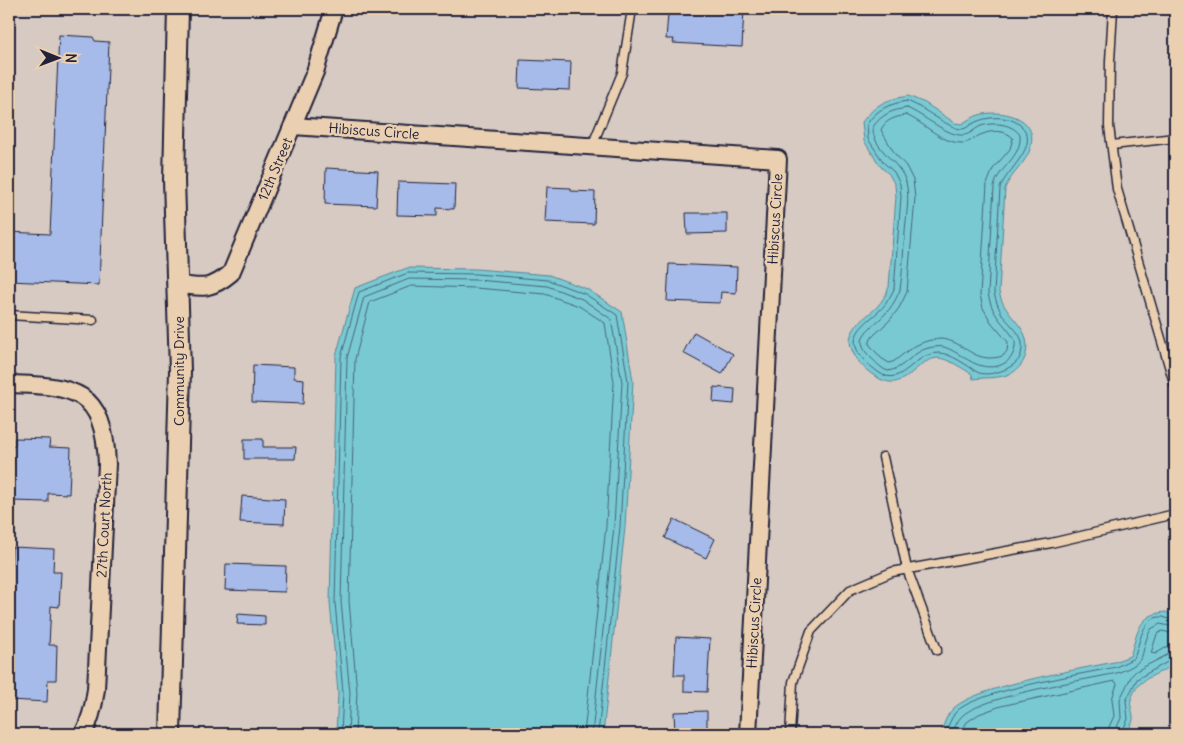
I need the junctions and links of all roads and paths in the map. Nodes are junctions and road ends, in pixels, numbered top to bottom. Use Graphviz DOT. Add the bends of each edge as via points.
graph roads {
  1 [pos="334,9"];
  2 [pos="632,9"];
  3 [pos="1113,9"];
  4 [pos="176,11"];
  5 [pos="293,126"];
  6 [pos="1175,138"];
  7 [pos="1112,145"];
  8 [pos="592,146"];
  9 [pos="178,284"];
  10 [pos="9,315"];
  11 [pos="93,320"];
  12 [pos="9,384"];
  13 [pos="1175,386"];
  14 [pos="883,457"];
  15 [pos="1175,514"];
  16 [pos="907,569"];
  17 [pos="937,650"];
  18 [pos="83,734"];
  19 [pos="170,734"];
  20 [pos="748,734"];
  21 [pos="790,734"];
  1 -- 5 [label="street, 12th Street" via="315,72"];
  2 -- 8 [label="lane" via="622,73"];
  3 -- 7 [label="lane" via="1109,126"];
  4 -- 9 [label="street, Community Drive" via="174,180"];
  5 -- 8 [label="street, Hibiscus Circle"];
  5 -- 9 [label="street, 12th Street" via="231,273 219,283 206,287"];
  6 -- 7 [label="lane"];
  7 -- 13 [label="lane" via="1117,190"];
  8 -- 20 [label="street, Hibiscus Circle" via="778,158"];
  9 -- 19 [label="street, Community Drive" via="180,372"];
  10 -- 11 [label="lane"];
  12 -- 18 [label="street, 27th Court North" via="54,386 76,393 92,404 106,440 96,689 88,726"];
  14 -- 16 [label="lane"];
  15 -- 16 [label="lane" via="1051,543"];
  16 -- 17 [label="lane"];
  16 -- 21 [label="lane" via="850,590 811,631 793,682"];
}
